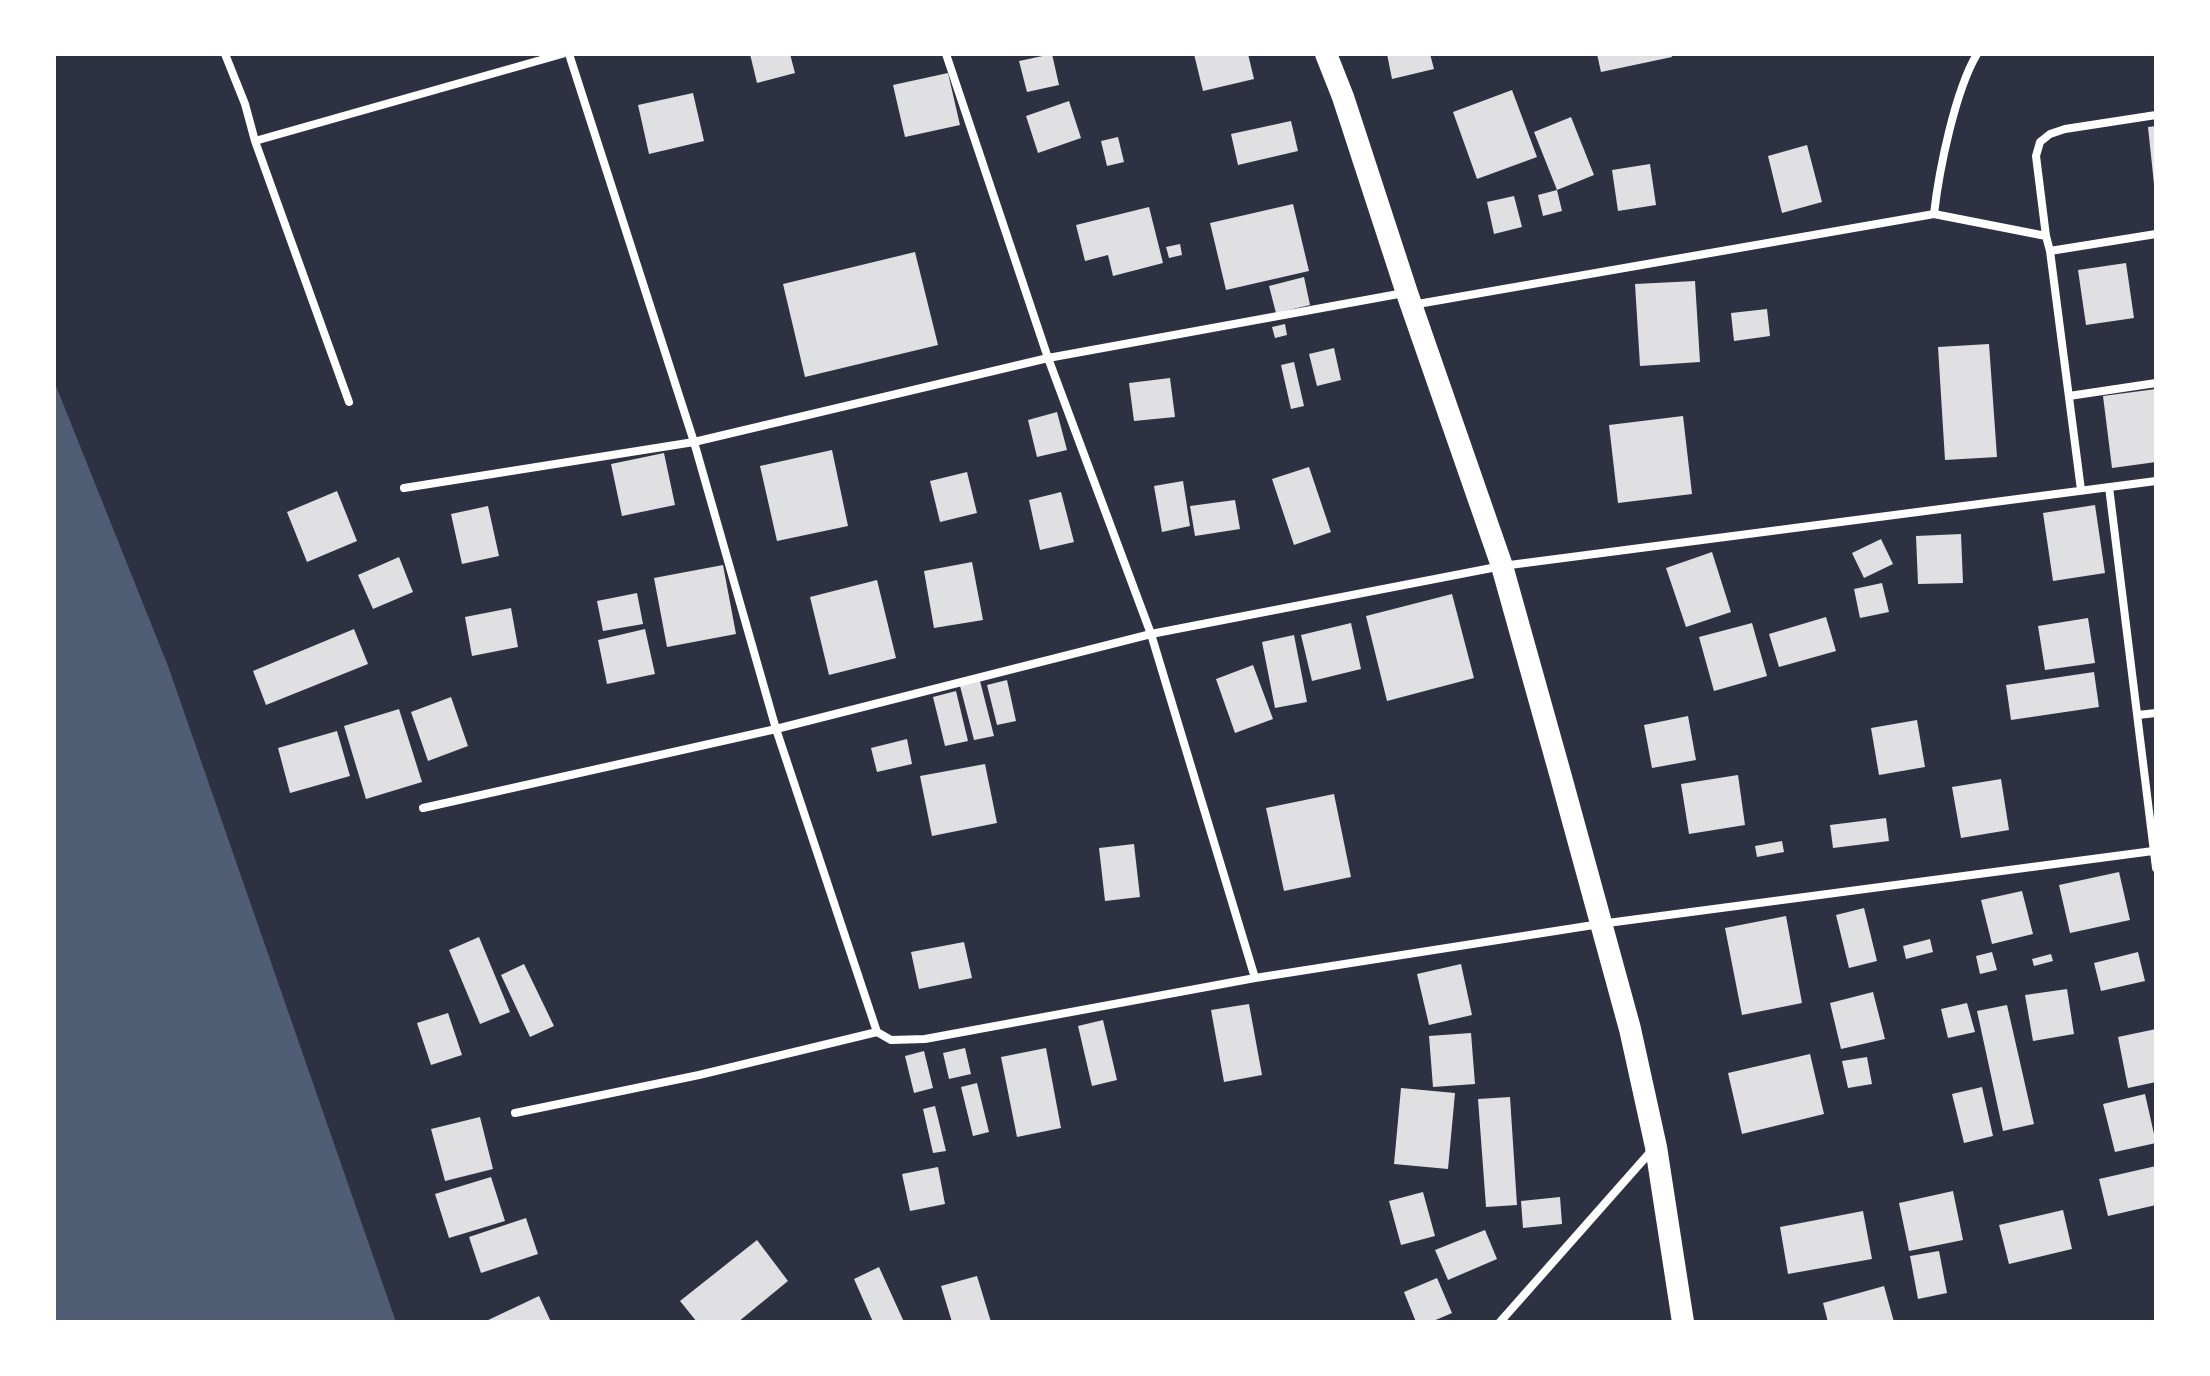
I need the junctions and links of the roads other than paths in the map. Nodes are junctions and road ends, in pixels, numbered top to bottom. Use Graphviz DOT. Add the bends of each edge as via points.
graph roads {
  1 [pos="225,54"];
  2 [pos="562,54"];
  3 [pos="569,54"];
  4 [pos="946,54"];
  5 [pos="1326,54"];
  6 [pos="1977,54"];
  7 [pos="2156,115"];
  8 [pos="255,141"];
  9 [pos="1934,214"];
  10 [pos="2156,234"];
  11 [pos="2046,236"];
  12 [pos="2050,251"];
  13 [pos="1410,299"];
  14 [pos="1048,358"];
  15 [pos="2156,383"];
  16 [pos="2069,396"];
  17 [pos="349,402"];
  18 [pos="694,442"];
  19 [pos="2156,481"];
  20 [pos="2109,487"];
  21 [pos="404,488"];
  22 [pos="2081,490"];
  23 [pos="1502,566"];
  24 [pos="1151,634"];
  25 [pos="2156,713"];
  26 [pos="2138,715"];
  27 [pos="776,729"];
  28 [pos="423,808"];
  29 [pos="2153,851"];
  30 [pos="2156,868"];
  31 [pos="1600,924"];
  32 [pos="1255,978"];
  33 [pos="877,1032"];
  34 [pos="515,1113"];
  35 [pos="1656,1147"];
  36 [pos="1500,1322"];
  37 [pos="1683,1322"];
  1 -- 8 [label="street"];
  2 -- 8 [label="street"];
  3 -- 18 [label="street"];
  4 -- 14 [label="street"];
  5 -- 13 [label="highway"];
  6 -- 9 [label="street" via="1950,133"];
  7 -- 11 [label="street" via="2065,129 2040,142 2036,156"];
  8 -- 17 [label="street"];
  9 -- 11 [label="street"];
  9 -- 13 [label="street"];
  10 -- 12 [label="street"];
  11 -- 12 [label="street"];
  12 -- 16 [label="street"];
  13 -- 14 [label="street"];
  13 -- 23 [label="highway"];
  14 -- 18 [label="street"];
  14 -- 24 [label="street"];
  15 -- 16 [label="street"];
  16 -- 22 [label="street"];
  18 -- 21 [label="street"];
  18 -- 27 [label="street"];
  19 -- 20 [label="street"];
  20 -- 22 [label="street"];
  20 -- 26 [label="street"];
  22 -- 23 [label="street"];
  23 -- 24 [label="street"];
  23 -- 31 [label="highway"];
  24 -- 27 [label="street"];
  24 -- 32 [label="street"];
  25 -- 26 [label="street"];
  26 -- 29 [label="street"];
  27 -- 28 [label="street"];
  27 -- 33 [label="street"];
  29 -- 30 [label="street"];
  29 -- 31 [label="street"];
  31 -- 32 [label="street"];
  31 -- 35 [label="highway"];
  32 -- 33 [label="street" via="925,1039 891,1040"];
  33 -- 34 [label="street"];
  35 -- 36 [label="street"];
  35 -- 37 [label="highway"];
}
